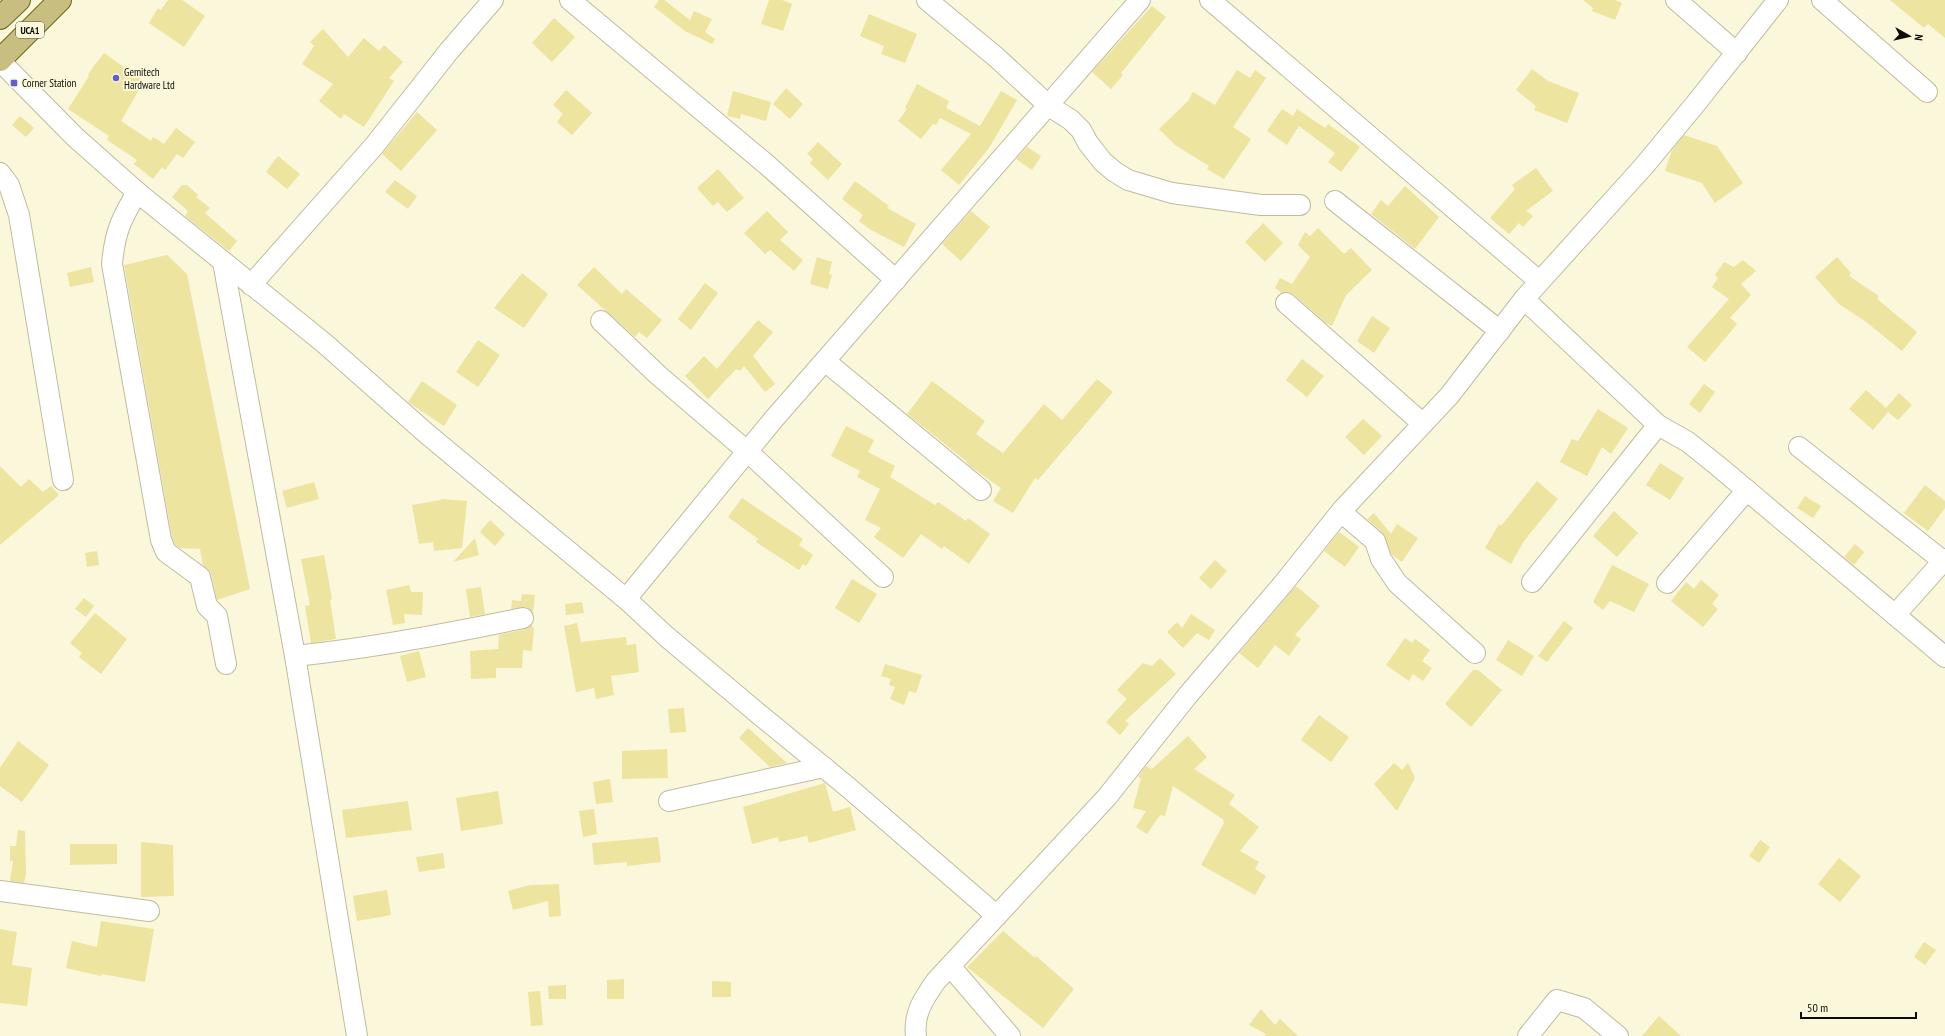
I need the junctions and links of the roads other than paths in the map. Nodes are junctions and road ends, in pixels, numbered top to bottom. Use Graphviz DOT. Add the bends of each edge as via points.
graph roads {
  1 [pos="19,0"];
  2 [pos="60,0"];
  3 [pos="493,0"];
  4 [pos="570,0"];
  5 [pos="927,0"];
  6 [pos="1140,0"];
  7 [pos="1210,0"];
  8 [pos="1676,0"];
  9 [pos="1778,0"];
  10 [pos="1822,0"];
  11 [pos="0,18"];
  12 [pos="1737,53"];
  13 [pos="0,60"];
  14 [pos="1927,92"];
  15 [pos="1049,106"];
  16 [pos="0,173"];
  17 [pos="137,192"];
  18 [pos="1335,201"];
  19 [pos="1300,205"];
  20 [pos="223,262"];
  21 [pos="896,280"];
  22 [pos="1539,281"];
  23 [pos="252,285"];
  24 [pos="1524,299"];
  25 [pos="1286,303"];
  26 [pos="601,321"];
  27 [pos="1500,331"];
  28 [pos="826,361"];
  29 [pos="1422,423"];
  30 [pos="1658,425"];
  31 [pos="1799,447"];
  32 [pos="748,452"];
  33 [pos="64,480"];
  34 [pos="981,490"];
  35 [pos="1747,490"];
  36 [pos="1341,512"];
  37 [pos="1944,560"];
  38 [pos="884,577"];
  39 [pos="1532,582"];
  40 [pos="1667,583"];
  41 [pos="626,599"];
  42 [pos="1895,615"];
  43 [pos="523,618"];
  44 [pos="1475,653"];
  45 [pos="295,656"];
  46 [pos="1945,657"];
  47 [pos="226,664"];
  48 [pos="824,767"];
  49 [pos="669,801"];
  50 [pos="0,891"];
  51 [pos="149,911"];
  52 [pos="997,916"];
  53 [pos="950,966"];
  54 [pos="357,1036"];
  55 [pos="916,1036"];
  56 [pos="1010,1036"];
  57 [pos="1528,1036"];
  58 [pos="1618,1036"];
  1 -- 11 [label="main road, UCA1"];
  2 -- 13 [label="main road, UCA1"];
  3 -- 23 [label="street" via="374,146"];
  4 -- 21 [label="street" via="766,164"];
  5 -- 15 [label="street"];
  6 -- 15 [label="street"];
  7 -- 22 [label="street"];
  8 -- 12 [label="street"];
  9 -- 12 [label="street"];
  10 -- 14 [label="street"];
  12 -- 22 [label="street" via="1625,187"];
  13 -- 17 [label="street" via="75,137"];
  15 -- 19 [label="street" via="1071,120 1103,162 1128,180 1172,193 1262,206"];
  15 -- 21 [label="street"];
  16 -- 33 [label="street" via="9,185 19,215"];
  17 -- 20 [label="street"];
  17 -- 47 [label="street" via="119,224 112,264 161,540 166,552 200,577 207,606 217,616"];
  18 -- 27 [label="street"];
  20 -- 23 [label="street"];
  20 -- 45 [label="street"];
  21 -- 28 [label="street"];
  22 -- 24 [label="street"];
  23 -- 41 [label="street"];
  24 -- 27 [label="street"];
  24 -- 30 [label="street"];
  25 -- 29 [label="street"];
  26 -- 32 [label="street" via="658,375"];
  27 -- 29 [label="street" via="1449,396"];
  28 -- 32 [label="street"];
  28 -- 34 [label="street"];
  29 -- 36 [label="street"];
  30 -- 35 [label="street" via="1688,442"];
  30 -- 39 [label="street"];
  31 -- 37 [label="street"];
  32 -- 38 [label="street"];
  32 -- 41 [label="street"];
  35 -- 40 [label="street"];
  35 -- 42 [label="street"];
  36 -- 44 [label="street" via="1375,541 1381,559 1397,584"];
  36 -- 52 [label="street" via="1107,796"];
  37 -- 42 [label="street"];
  41 -- 48 [label="street" via="692,658"];
  42 -- 46 [label="street"];
  43 -- 45 [label="street" via="438,636 346,651"];
  45 -- 54 [label="street"];
  48 -- 49 [label="street"];
  48 -- 52 [label="street"];
  50 -- 51 [label="street"];
  52 -- 53 [label="street"];
  53 -- 55 [label="street" via="926,995 916,1015"];
  53 -- 56 [label="street"];
  57 -- 58 [label="street" via="1556,1000 1584,1008"];
}
